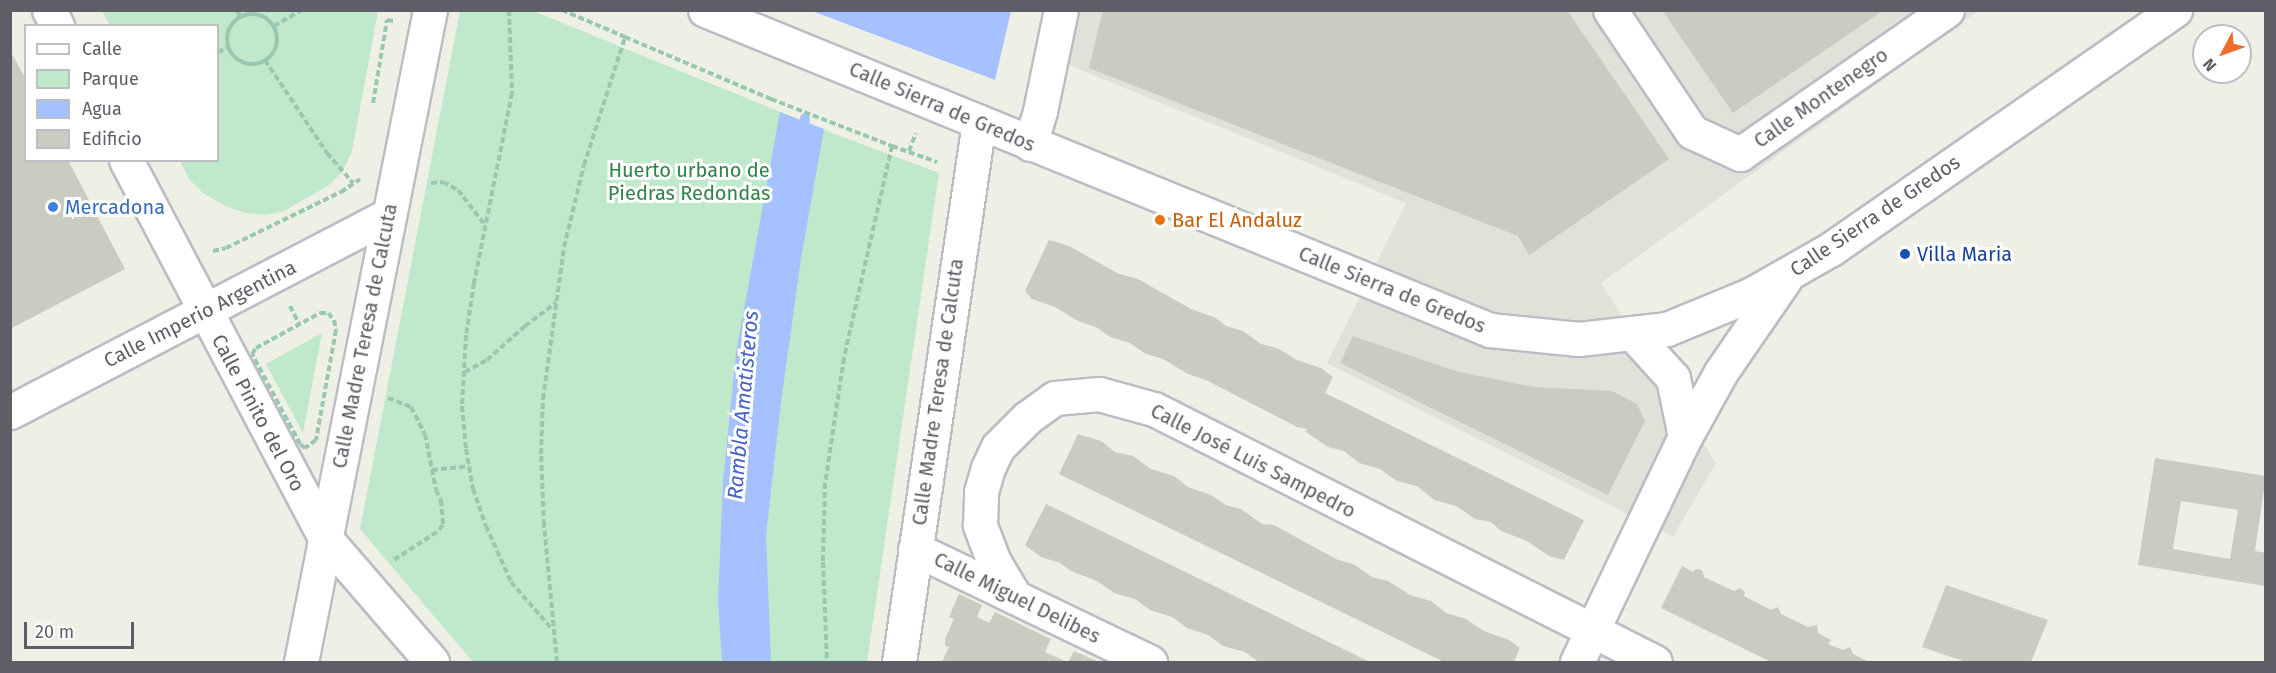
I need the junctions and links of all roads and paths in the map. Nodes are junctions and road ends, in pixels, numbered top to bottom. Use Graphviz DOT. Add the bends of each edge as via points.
graph roads {
  1 [pos="49,10"];
  2 [pos="237,10"];
  3 [pos="302,10"];
  4 [pos="430,10"];
  5 [pos="509,10"];
  6 [pos="562,10"];
  7 [pos="705,10"];
  8 [pos="1061,10"];
  9 [pos="1610,10"];
  10 [pos="1947,10"];
  11 [pos="2175,10"];
  12 [pos="240,16"];
  13 [pos="747,19"];
  14 [pos="399,22"];
  15 [pos="56,24"];
  16 [pos="274,26"];
  17 [pos="624,37"];
  18 [pos="228,47"];
  19 [pos="219,52"];
  20 [pos="265,60"];
  21 [pos="371,114"];
  22 [pos="979,122"];
  23 [pos="1030,144"];
  24 [pos="127,162"];
  25 [pos="365,176"];
  26 [pos="354,183"];
  27 [pos="427,184"];
  28 [pos="389,215"];
  29 [pos="485,226"];
  30 [pos="252,233"];
  31 [pos="1788,274"];
  32 [pos="556,303"];
  33 [pos="204,312"];
  34 [pos="1704,314"];
  35 [pos="1632,333"];
  36 [pos="465,372"];
  37 [pos="1673,378"];
  38 [pos="385,397"];
  39 [pos="10,412"];
  40 [pos="1685,437"];
  41 [pos="300,444"];
  42 [pos="469,466"];
  43 [pos="432,470"];
  44 [pos="325,538"];
  45 [pos="915,549"];
  46 [pos="389,563"];
  47 [pos="1015,597"];
  48 [pos="552,628"];
  49 [pos="1592,632"];
  50 [pos="301,663"];
  51 [pos="432,663"];
  52 [pos="557,663"];
  53 [pos="827,663"];
  54 [pos="899,663"];
  55 [pos="1150,663"];
  56 [pos="1577,663"];
  57 [pos="1655,663"];
  1 -- 15 [label="street"];
  2 -- 12 [label="path"];
  3 -- 16 [label="path"];
  4 -- 28 [label="street, Calle Madre Teresa de Calcuta"];
  5 -- 29 [label="path" via="512,93"];
  6 -- 17 [label="path"];
  7 -- 13 [label="street, Calle Sierra de Gredos"];
  8 -- 23 [label="street"];
  9 -- 10 [label="street, Calle Montenegro" via="1692,132 1740,154"];
  11 -- 31 [label="street, Calle Sierra de Gredos" via="1831,249"];
  12 -- 16 [label="path" via="262,16"];
  12 -- 18 [label="path" via="230,26"];
  13 -- 22 [label="street, Calle Sierra de Gredos"];
  14 -- 21 [label="path" via="387,20"];
  16 -- 20 [label="path" via="275,49"];
  17 -- 32 [label="path" via="584,165 564,247"];
  17 -- 53 [label="path" via="892,146 844,357 825,483"];
  18 -- 19 [label="path"];
  18 -- 20 [label="path" via="243,62"];
  20 -- 26 [label="path" via="327,153"];
  22 -- 23 [label="street, Calle Sierra de Gredos"];
  22 -- 45 [label="street, Calle Madre Teresa de Calcuta"];
  23 -- 35 [label="street, Calle Sierra de Gredos" via="1490,330 1579,339"];
  24 -- 33 [label="street, Calle Pinito del Oro"];
  25 -- 26 [label="path"];
  26 -- 30 [label="path"];
  27 -- 29 [label="path" via="451,185"];
  28 -- 33 [label="street, Calle Imperio Argentina"];
  28 -- 44 [label="street, Calle Madre Teresa de Calcuta"];
  29 -- 36 [label="path" via="466,335"];
  31 -- 34 [label="street, Calle Sierra de Gredos"];
  31 -- 40 [label="street" via="1722,372"];
  32 -- 36 [label="path" via="487,360"];
  32 -- 48 [label="path" via="543,399 541,454"];
  33 -- 39 [label="street, Calle Imperio Argentina"];
  33 -- 44 [label="street, Calle Pinito del Oro"];
  34 -- 35 [label="street, Calle Sierra de Gredos" via="1667,329"];
  34 -- 37 [label="street" via="1687,338"];
  35 -- 37 [label="street"];
  36 -- 42 [label="path" via="462,406"];
  37 -- 40 [label="street"];
  38 -- 43 [label="path" via="411,407 425,435"];
  40 -- 49 [label="street"];
  41 -- 41 [label="path" via="252,354 256,348 320,313 328,313 336,330 316,440 305,448"];
  42 -- 43 [label="path"];
  42 -- 48 [label="path" via="486,526 511,582"];
  43 -- 46 [label="path" via="443,525"];
  44 -- 50 [label="street, Calle Madre Teresa de Calcuta"];
  44 -- 51 [label="street, Calle Pinito del Oro"];
  45 -- 47 [label="street, Calle Miguel Delibes"];
  45 -- 54 [label="street, Calle Madre Teresa de Calcuta"];
  47 -- 49 [label="street, Calle José Luis Sampedro" via="994,562 980,525 981,492 988,468 998,447 1027,418 1055,398 1099,394 1154,409"];
  47 -- 55 [label="street, Calle Miguel Delibes"];
  48 -- 52 [label="path"];
  49 -- 56 [label="street"];
  49 -- 57 [label="street, Calle José Luis Sampedro"];
}
